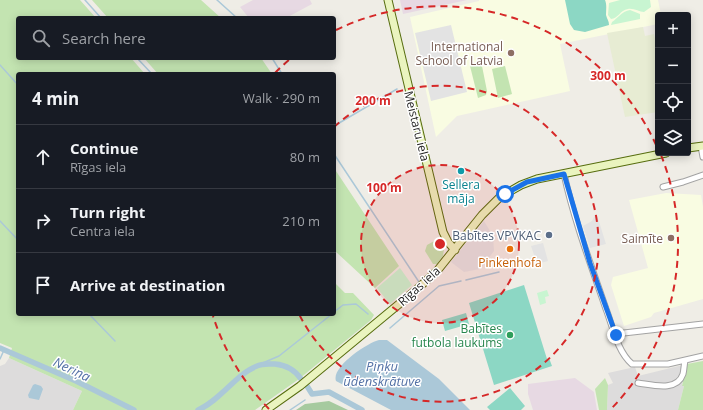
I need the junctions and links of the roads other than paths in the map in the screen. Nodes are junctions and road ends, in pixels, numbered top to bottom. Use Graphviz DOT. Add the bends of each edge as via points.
graph roads {
  1 [pos="388,0"];
  2 [pos="702,146"];
  3 [pos="691,148"];
  4 [pos="655,155"];
  5 [pos="703,157"];
  6 [pos="564,174"];
  7 [pos="703,175"];
  8 [pos="663,187"];
  9 [pos="455,250"];
  10 [pos="703,324"];
  11 [pos="615,334"];
  12 [pos="703,356"];
  13 [pos="685,361"];
  14 [pos="638,383"];
  15 [pos="266,410"];
  1 -- 9 [label="main road, Meistaru iela" via="444,232"];
  2 -- 3 [label="main road"];
  2 -- 5 [label="street"];
  4 -- 6 [label="main road, Rīgas iela"];
  6 -- 9 [label="main road, Rīgas iela" via="527,182 500,197 482,215"];
  6 -- 11 [label="street" via="590,263"];
  7 -- 8 [label="street"];
  9 -- 15 [label="main road, Rīgas iela" via="416,290 305,382"];
  10 -- 11 [label="street"];
  11 -- 13 [label="street" via="622,353 632,364 668,364"];
  12 -- 13 [label="street"];
  13 -- 14 [label="street" via="678,382 670,386"];
}
